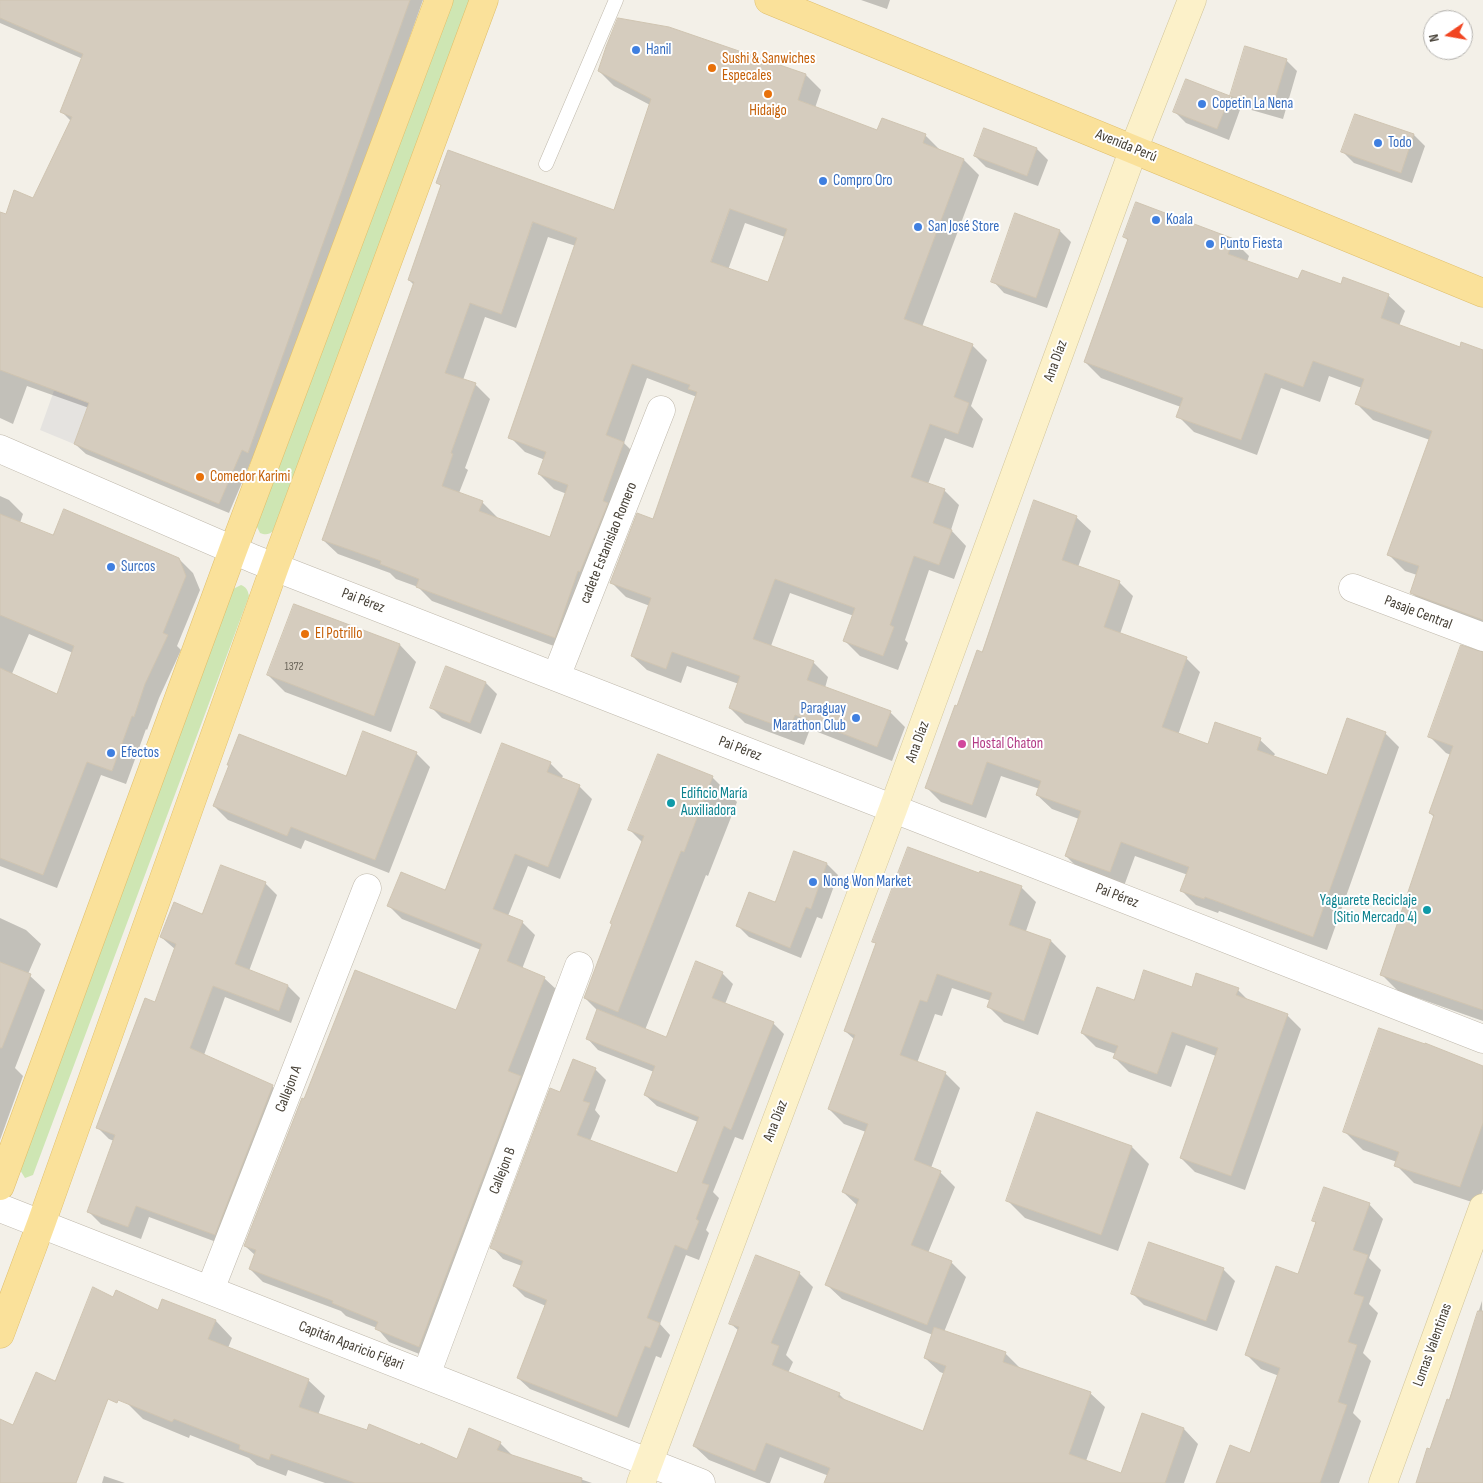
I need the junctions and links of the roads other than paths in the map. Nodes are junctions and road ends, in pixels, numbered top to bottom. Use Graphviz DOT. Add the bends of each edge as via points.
graph roads {
  1 [pos="439,0"];
  2 [pos="484,0"];
  3 [pos="616,0"];
  4 [pos="769,0"];
  5 [pos="1192,0"];
  6 [pos="1134,148"];
  7 [pos="546,164"];
  8 [pos="1483,293"];
  9 [pos="662,410"];
  10 [pos="0,449"];
  11 [pos="233,550"];
  12 [pos="274,566"];
  13 [pos="1353,588"];
  14 [pos="1483,637"];
  15 [pos="556,677"];
  16 [pos="893,809"];
  17 [pos="367,888"];
  18 [pos="579,966"];
  19 [pos="1483,1039"];
  20 [pos="0,1186"];
  21 [pos="0,1208"];
  22 [pos="1483,1208"];
  23 [pos="41,1224"];
  24 [pos="210,1290"];
  25 [pos="0,1334"];
  26 [pos="426,1375"];
  27 [pos="645,1473"];
  28 [pos="701,1483"];
  29 [pos="1383,1483"];
  1 -- 11 [label="main road"];
  2 -- 12 [label="main road"];
  3 -- 7 [label="lane"];
  4 -- 6 [label="main road, Avenida Perú"];
  5 -- 6 [label="main road, Ana Díaz"];
  6 -- 8 [label="main road, Avenida Perú"];
  6 -- 16 [label="main road, Ana Díaz"];
  9 -- 15 [label="street, cadete Estanislao Romero"];
  10 -- 11 [label="street, Pai Pérez"];
  11 -- 12 [label="street, Pai Pérez"];
  11 -- 20 [label="main road"];
  12 -- 15 [label="street, Pai Pérez"];
  12 -- 23 [label="main road"];
  13 -- 14 [label="street, Pasaje Central"];
  15 -- 16 [label="street, Pai Pérez"];
  16 -- 19 [label="street, Pai Pérez"];
  16 -- 27 [label="main road, Ana Díaz"];
  17 -- 24 [label="street, Callejon A"];
  18 -- 26 [label="street, Callejon B"];
  21 -- 23 [label="street, Capitán Aparicio Figari"];
  22 -- 29 [label="main road, Lomas Valentinas"];
  23 -- 24 [label="street, Capitán Aparicio Figari"];
  23 -- 25 [label="main road"];
  24 -- 26 [label="street, Capitán Aparicio Figari"];
  26 -- 27 [label="street, Capitán Aparicio Figari"];
  27 -- 28 [label="street, Capitán Aparicio Figari"];
}
